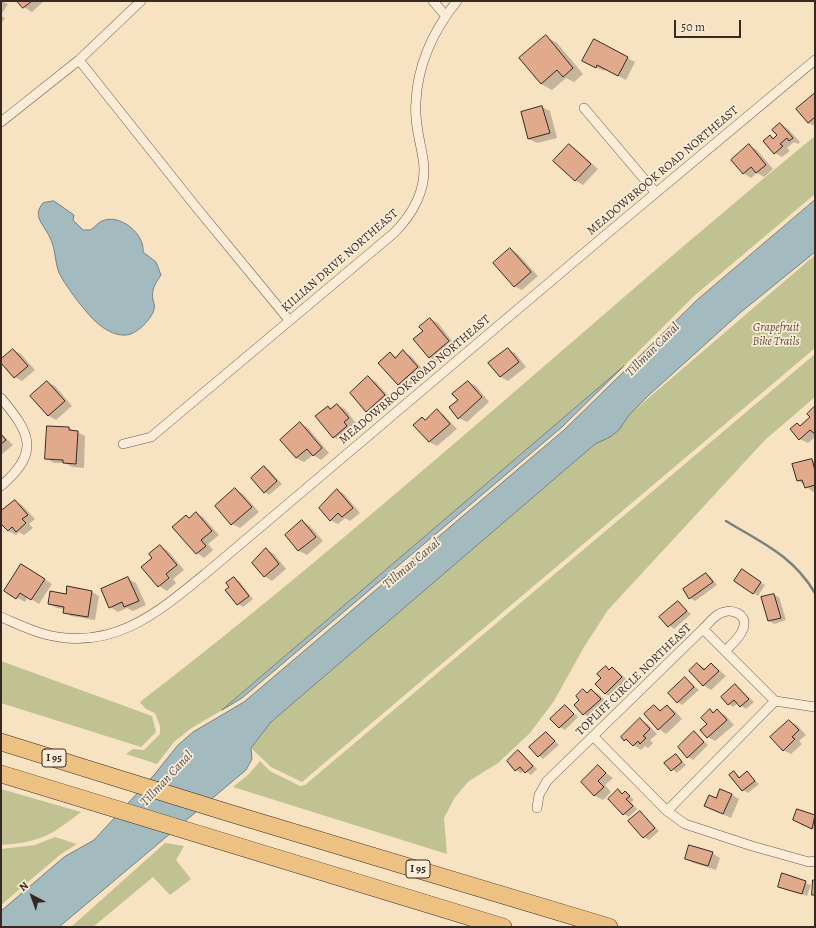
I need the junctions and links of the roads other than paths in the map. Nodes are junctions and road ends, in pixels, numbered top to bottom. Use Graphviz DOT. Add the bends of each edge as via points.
graph roads {
  1 [pos="141,1"];
  2 [pos="433,1"];
  3 [pos="457,1"];
  4 [pos="446,15"];
  5 [pos="79,60"];
  6 [pos="815,60"];
  7 [pos="584,108"];
  8 [pos="1,122"];
  9 [pos="656,193"];
  10 [pos="289,320"];
  11 [pos="1,398"];
  12 [pos="123,444"];
  13 [pos="1,486"];
  14 [pos="1,617"];
  15 [pos="704,629"];
  16 [pos="725,651"];
  17 [pos="775,701"];
  18 [pos="815,707"];
  19 [pos="593,736"];
  20 [pos="1,742"];
  21 [pos="1,774"];
  22 [pos="538,808"];
  23 [pos="667,811"];
  24 [pos="815,861"];
  25 [pos="503,927"];
  26 [pos="609,927"];
  1 -- 5 [label="street"];
  2 -- 4 [label="street"];
  3 -- 4 [label="street, KILLIAN DRIVE NORTHEAST"];
  4 -- 10 [label="street, KILLIAN DRIVE NORTHEAST" via="426,50 418,82 416,124 423,170 419,199 407,220 394,233"];
  5 -- 8 [label="street"];
  5 -- 10 [label="street"];
  6 -- 9 [label="street, MEADOWBROOK ROAD NORTHEAST"];
  7 -- 9 [label="street"];
  9 -- 14 [label="street, MEADOWBROOK ROAD NORTHEAST" via="212,570 145,620 118,632 73,639 44,634"];
  10 -- 12 [label="street, KILLIAN DRIVE NORTHEAST" via="151,437"];
  11 -- 13 [label="street" via="26,432 27,446 24,460"];
  15 -- 16 [label="street, TOPLIFF CIRCLE NORTHEAST"];
  15 -- 16 [label="street" via="723,612 733,611 741,615 744,628"];
  15 -- 19 [label="street, TOPLIFF CIRCLE NORTHEAST"];
  16 -- 17 [label="street, TOPLIFF CIRCLE NORTHEAST"];
  17 -- 18 [label="street"];
  17 -- 23 [label="street"];
  19 -- 22 [label="street, TOPLIFF CIRCLE NORTHEAST" via="547,781 539,795"];
  19 -- 23 [label="street"];
  20 -- 26 [label="highway, I 95"];
  21 -- 25 [label="highway"];
  23 -- 24 [label="street" via="686,824 752,846 809,862"];
}
